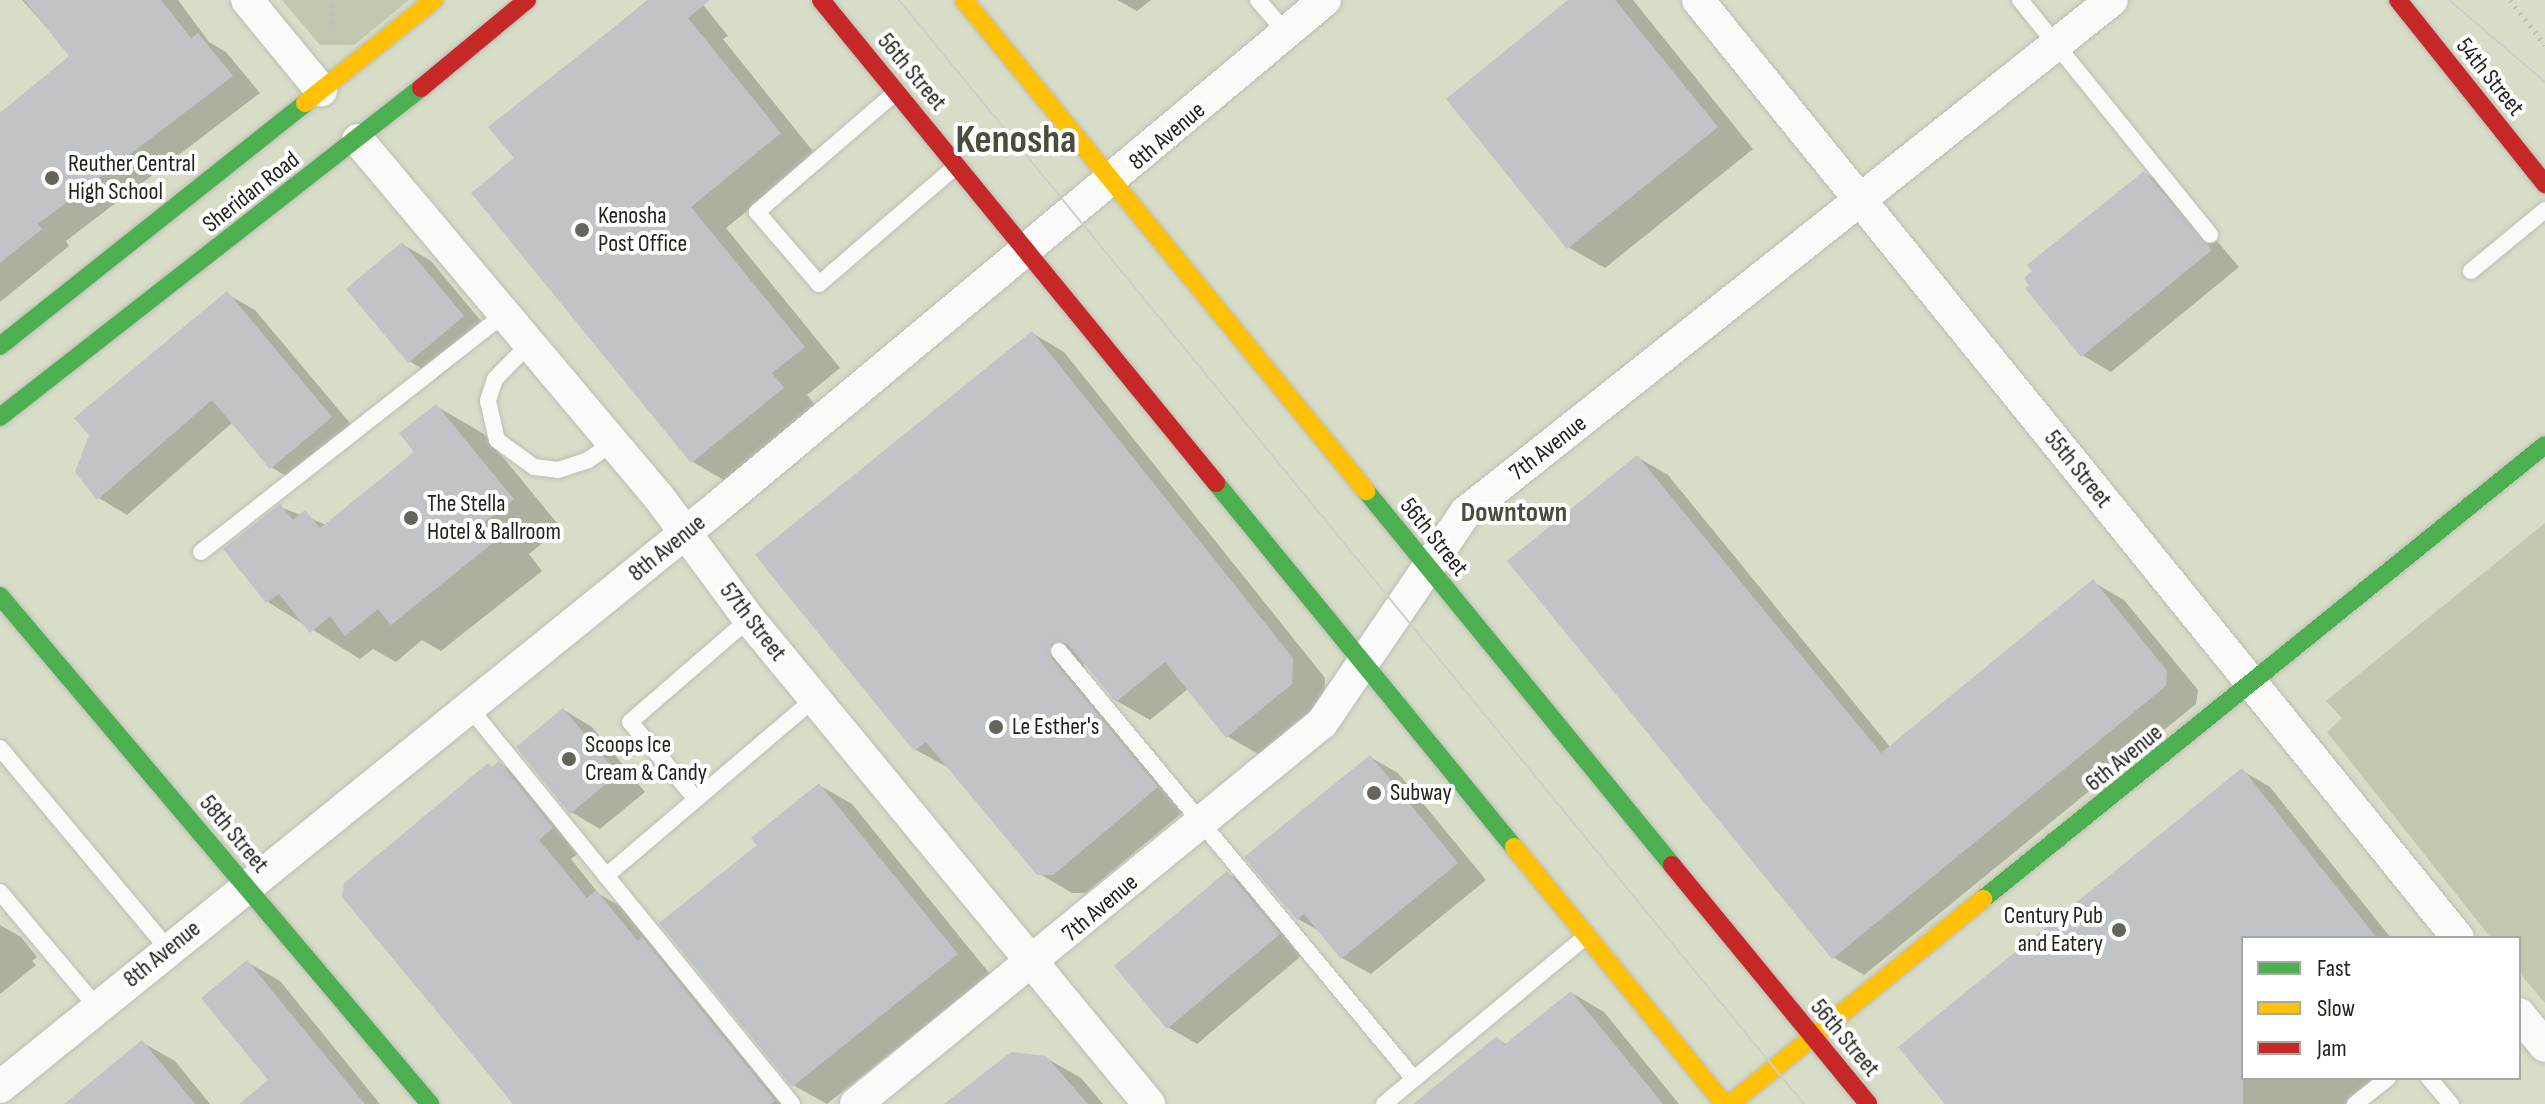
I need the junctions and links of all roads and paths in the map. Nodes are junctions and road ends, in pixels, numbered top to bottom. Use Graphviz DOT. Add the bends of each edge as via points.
graph roads {
  1 [pos="247,0"];
  2 [pos="332,0"];
  3 [pos="434,0"];
  4 [pos="527,0"];
  5 [pos="821,0"];
  6 [pos="964,0"];
  7 [pos="1258,0"];
  8 [pos="1325,0"];
  9 [pos="1698,0"];
  10 [pos="2020,0"];
  11 [pos="2112,0"];
  12 [pos="2510,0"];
  13 [pos="2400,1"];
  14 [pos="1287,34"];
  15 [pos="332,42"];
  16 [pos="2057,45"];
  17 [pos="2545,45"];
  18 [pos="321,90"];
  19 [pos="897,91"];
  20 [pos="358,140"];
  21 [pos="957,165"];
  22 [pos="1114,181"];
  23 [pos="2545,184"];
  24 [pos="1860,200"];
  25 [pos="2545,210"];
  26 [pos="2210,235"];
  27 [pos="1029,251"];
  28 [pos="2471,271"];
  29 [pos="505,314"];
  30 [pos="530,343"];
  31 [pos="0,346"];
  32 [pos="0,417"];
  33 [pos="613,443"];
  34 [pos="2545,445"];
  35 [pos="686,533"];
  36 [pos="201,552"];
  37 [pos="1427,568"];
  38 [pos="0,596"];
  39 [pos="749,619"];
  40 [pos="1059,651"];
  41 [pos="1362,663"];
  42 [pos="2252,685"];
  43 [pos="814,699"];
  44 [pos="468,706"];
  45 [pos="0,748"];
  46 [pos="696,799"];
  47 [pos="1202,822"];
  48 [pos="606,876"];
  49 [pos="246,885"];
  50 [pos="0,892"];
  51 [pos="1586,936"];
  52 [pos="2456,936"];
  53 [pos="168,949"];
  54 [pos="1033,963"];
  55 [pos="97,1007"];
  56 [pos="2521,1016"];
  57 [pos="1814,1039"];
  58 [pos="2545,1046"];
  59 [pos="1414,1079"];
  60 [pos="2385,1080"];
  61 [pos="2431,1080"];
  62 [pos="0,1087"];
  63 [pos="430,1104"];
  64 [pos="792,1104"];
  65 [pos="856,1104"];
  66 [pos="1149,1104"];
  67 [pos="1384,1104"];
  68 [pos="1727,1104"];
  69 [pos="1868,1104"];
  70 [pos="2355,1104"];
  71 [pos="2451,1104"];
  1 -- 18 [label="street"];
  2 -- 15 [label="path"];
  3 -- 18 [label="street, Sheridan Road"];
  4 -- 20 [label="street, Sheridan Road"];
  5 -- 19 [label="street, 56th Street"];
  6 -- 22 [label="street, 56th Street"];
  7 -- 14 [label="lane"];
  8 -- 14 [label="street, 8th Avenue"];
  9 -- 24 [label="street, 55th Street"];
  10 -- 16 [label="lane"];
  11 -- 16 [label="street, 7th Avenue"];
  12 -- 17 [label="path"];
  13 -- 23 [label="street, 54th Street"];
  14 -- 22 [label="street, 8th Avenue"];
  16 -- 24 [label="street, 7th Avenue"];
  16 -- 26 [label="lane"];
  18 -- 31 [label="street, Sheridan Road"];
  19 -- 21 [label="street, 56th Street"];
  19 -- 21 [label="lane" via="757,212 819,284"];
  20 -- 29 [label="street, 57th Street"];
  20 -- 32 [label="street, Sheridan Road"];
  21 -- 27 [label="street, 56th Street"];
  22 -- 27 [label="street, 8th Avenue"];
  22 -- 37 [label="street, 56th Street"];
  24 -- 37 [label="street, 7th Avenue" via="1466,512"];
  24 -- 42 [label="street, 55th Street"];
  25 -- 28 [label="lane"];
  27 -- 35 [label="street, 8th Avenue"];
  27 -- 41 [label="street, 56th Street"];
  29 -- 30 [label="street, 57th Street"];
  29 -- 36 [label="lane"];
  30 -- 33 [label="street, 57th Street"];
  30 -- 33 [label="lane" via="495,379 488,401 497,440 534,467 558,470 588,460"];
  33 -- 35 [label="street, 57th Street"];
  34 -- 42 [label="street, 6th Avenue"];
  35 -- 39 [label="street, 57th Street"];
  35 -- 44 [label="street, 8th Avenue"];
  37 -- 41 [label="street, 7th Avenue"];
  37 -- 57 [label="street, 56th Street"];
  38 -- 49 [label="street, 58th Street"];
  39 -- 43 [label="street, 57th Street"];
  39 -- 46 [label="lane" via="630,722"];
  40 -- 47 [label="lane"];
  41 -- 47 [label="street, 7th Avenue" via="1322,723"];
  41 -- 51 [label="street, 56th Street"];
  42 -- 52 [label="street, 55th Street"];
  42 -- 57 [label="street, 6th Avenue"];
  43 -- 46 [label="lane"];
  43 -- 54 [label="street, 57th Street"];
  44 -- 48 [label="lane"];
  44 -- 49 [label="street, 8th Avenue"];
  45 -- 53 [label="lane"];
  46 -- 48 [label="lane"];
  47 -- 54 [label="street, 7th Avenue"];
  47 -- 59 [label="lane"];
  48 -- 64 [label="lane"];
  49 -- 53 [label="street, 8th Avenue"];
  49 -- 63 [label="street, 58th Street"];
  50 -- 55 [label="lane"];
  51 -- 59 [label="lane"];
  51 -- 68 [label="street, 56th Street"];
  53 -- 55 [label="street, 8th Avenue"];
  54 -- 65 [label="street, 7th Avenue"];
  54 -- 66 [label="street, 57th Street"];
  55 -- 62 [label="street, 8th Avenue"];
  56 -- 58 [label="street"];
  57 -- 68 [label="street, 6th Avenue"];
  57 -- 69 [label="street, 56th Street"];
  59 -- 67 [label="lane"];
  60 -- 70 [label="lane"];
  61 -- 71 [label="lane"];
}
